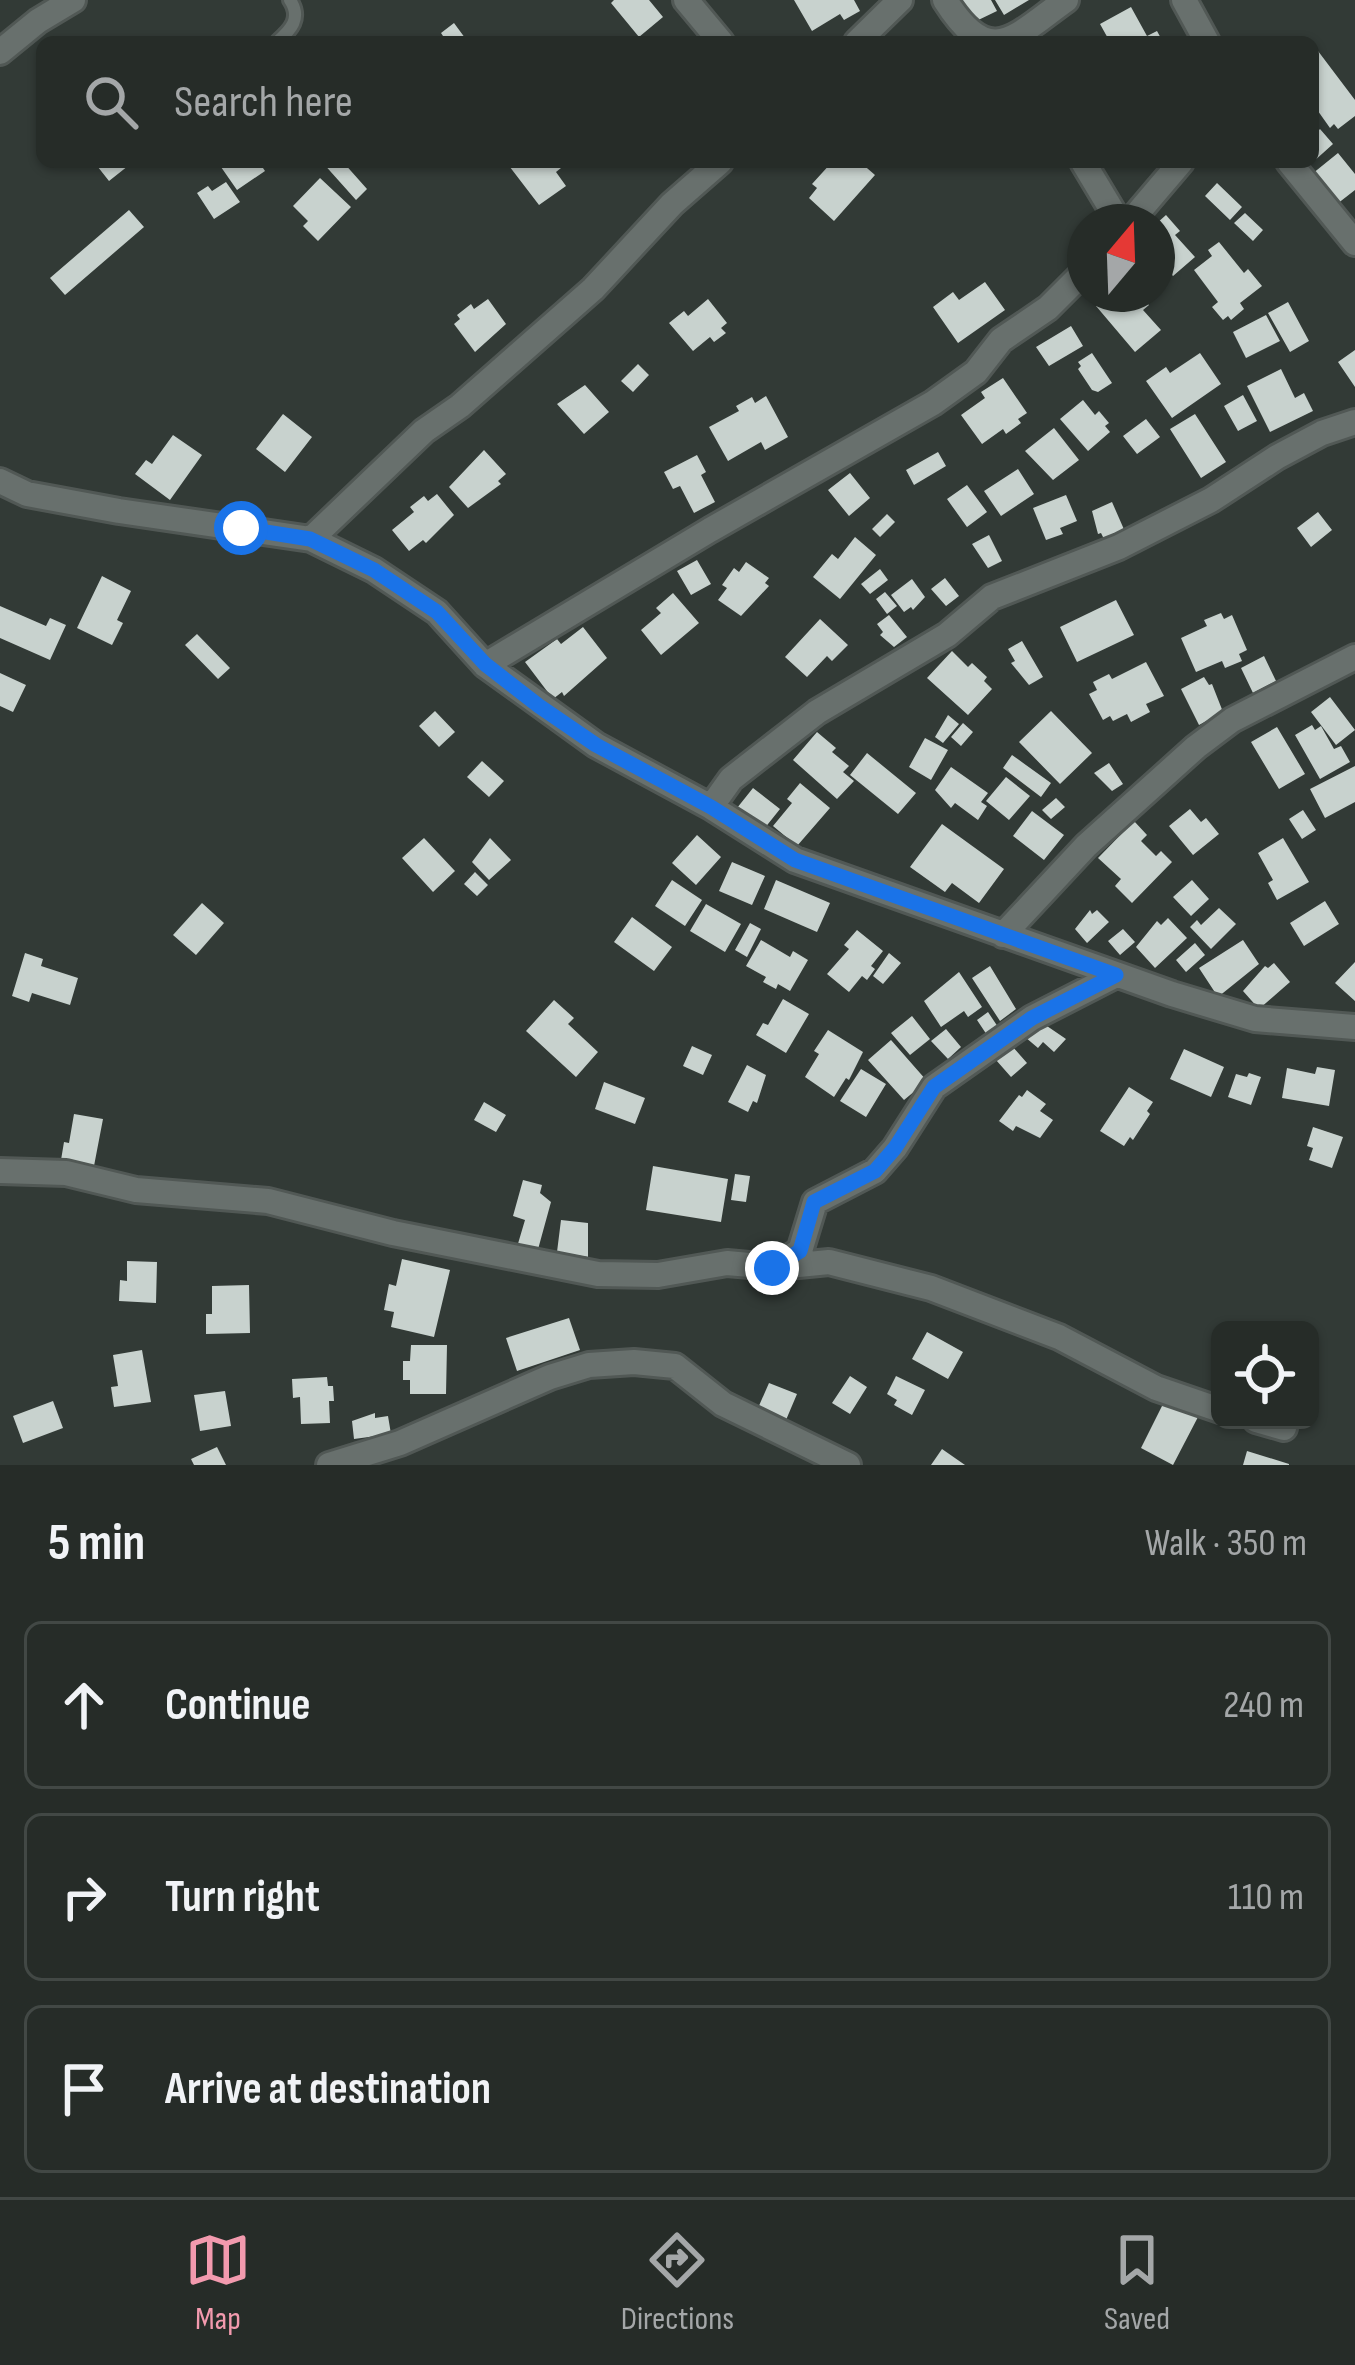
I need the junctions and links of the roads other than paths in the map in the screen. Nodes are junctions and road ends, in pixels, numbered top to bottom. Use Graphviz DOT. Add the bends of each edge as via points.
graph roads {
  1 [pos="73,0"];
  2 [pos="290,0"];
  3 [pos="686,0"];
  4 [pos="900,0"];
  5 [pos="945,0"];
  6 [pos="1066,0"];
  7 [pos="1184,0"];
  8 [pos="284,36"];
  9 [pos="716,36"];
  10 [pos="863,36"];
  11 [pos="976,36"];
  12 [pos="1020,36"];
  13 [pos="1205,36"];
  14 [pos="0,52"];
  15 [pos="713,168"];
  16 [pos="1087,168"];
  17 [pos="1176,168"];
  18 [pos="1294,168"];
  19 [pos="1108,204"];
  20 [pos="1145,204"];
  21 [pos="1355,243"];
  22 [pos="1067,290"];
  23 [pos="1355,422"];
  24 [pos="0,482"];
  25 [pos="310,539"];
  26 [pos="1355,657"];
  27 [pos="485,664"];
  28 [pos="711,807"];
  29 [pos="1004,935"];
  30 [pos="1116,975"];
  31 [pos="1355,1027"];
  32 [pos="0,1171"];
  33 [pos="772,1268"];
  34 [pos="1211,1407"];
  35 [pos="329,1465"];
  36 [pos="848,1465"];
  1 -- 14 [label="street"];
  2 -- 8 [label="lane" via="296,17"];
  3 -- 9 [label="street"];
  4 -- 10 [label="street"];
  5 -- 11 [label="street"];
  6 -- 12 [label="street"];
  7 -- 13 [label="street"];
  15 -- 25 [label="street" via="593,289"];
  16 -- 19 [label="street"];
  17 -- 20 [label="street"];
  18 -- 21 [label="street"];
  22 -- 27 [label="street" via="933,403"];
  23 -- 28 [label="street" via="1119,548 992,597 947,635 817,712 731,779"];
  24 -- 25 [label="street" via="118,511"];
  25 -- 27 [label="street" via="437,612"];
  26 -- 29 [label="street" via="1196,747 1086,846"];
  27 -- 28 [label="street" via="596,745"];
  28 -- 29 [label="street" via="795,860"];
  29 -- 30 [label="street"];
  30 -- 31 [label="street" via="1256,1019"];
  30 -- 33 [label="street" via="1032,1018 934,1087 875,1171 814,1202 800,1251"];
  32 -- 33 [label="street" via="268,1201 598,1274 728,1263"];
  33 -- 34 [label="street" via="829,1262 931,1288"];
  35 -- 36 [label="street" via="550,1377 634,1362 675,1366 723,1404"];
}
